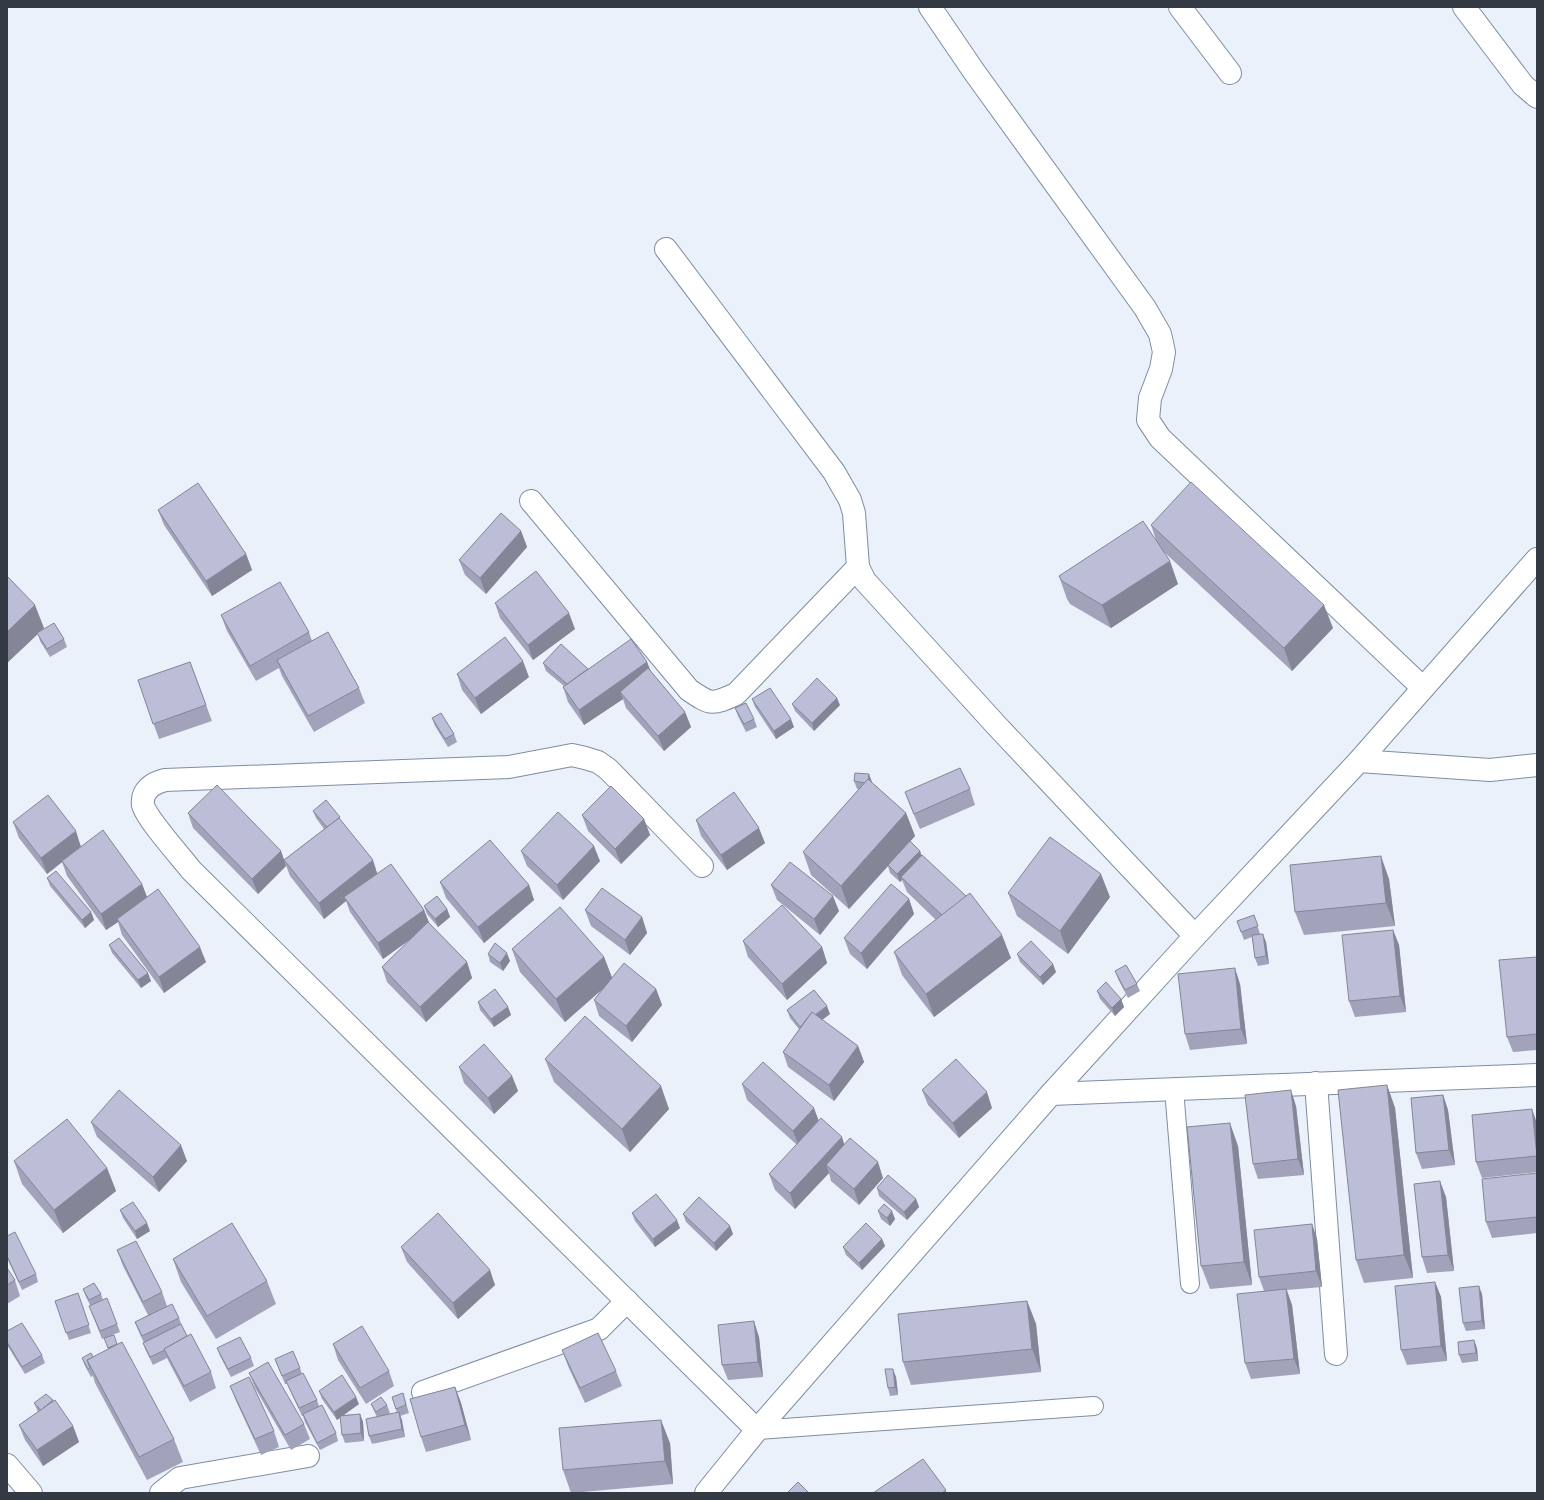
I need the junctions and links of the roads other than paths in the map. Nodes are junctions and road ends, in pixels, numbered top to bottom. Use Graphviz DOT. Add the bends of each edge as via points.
graph roads {
  1 [pos="930,7"];
  2 [pos="1180,7"];
  3 [pos="1464,7"];
  4 [pos="1230,73"];
  5 [pos="1537,97"];
  6 [pos="666,249"];
  7 [pos="531,501"];
  8 [pos="1537,558"];
  9 [pos="858,568"];
  10 [pos="1423,688"];
  11 [pos="1359,761"];
  12 [pos="1537,765"];
  13 [pos="702,866"];
  14 [pos="1195,936"];
  15 [pos="1537,1075"];
  16 [pos="1316,1083"];
  17 [pos="1174,1089"];
  18 [pos="1051,1094"];
  19 [pos="1190,1284"];
  20 [pos="627,1302"];
  21 [pos="1336,1354"];
  22 [pos="423,1392"];
  23 [pos="1094,1406"];
  24 [pos="757,1430"];
  25 [pos="308,1456"];
  26 [pos="7,1465"];
  27 [pos="31,1493"];
  28 [pos="161,1493"];
  29 [pos="706,1493"];
  1 -- 10 [label="street" via="1145,308 1160,334 1164,352 1161,369 1150,398 1148,420 1160,438"];
  2 -- 4 [label="street"];
  3 -- 5 [label="street" via="1523,85"];
  6 -- 9 [label="street" via="834,472 854,512"];
  7 -- 9 [label="street" via="689,690 705,701 718,702 736,694"];
  8 -- 10 [label="street"];
  9 -- 14 [label="street" via="865,581 997,726"];
  10 -- 11 [label="street"];
  11 -- 12 [label="street" via="1490,770"];
  11 -- 14 [label="street"];
  13 -- 20 [label="street" via="608,769 598,762 572,755 509,767 165,780 149,787 143,797 143,806 154,823 191,870"];
  14 -- 18 [label="street"];
  15 -- 16 [label="street"];
  16 -- 17 [label="street"];
  16 -- 21 [label="street"];
  17 -- 18 [label="street"];
  17 -- 19 [label="lane"];
  18 -- 24 [label="street"];
  20 -- 22 [label="street" via="599,1329"];
  20 -- 24 [label="street"];
  23 -- 24 [label="lane"];
  24 -- 29 [label="street"];
  25 -- 28 [label="street" via="180,1478"];
  26 -- 27 [label="street"];
}
